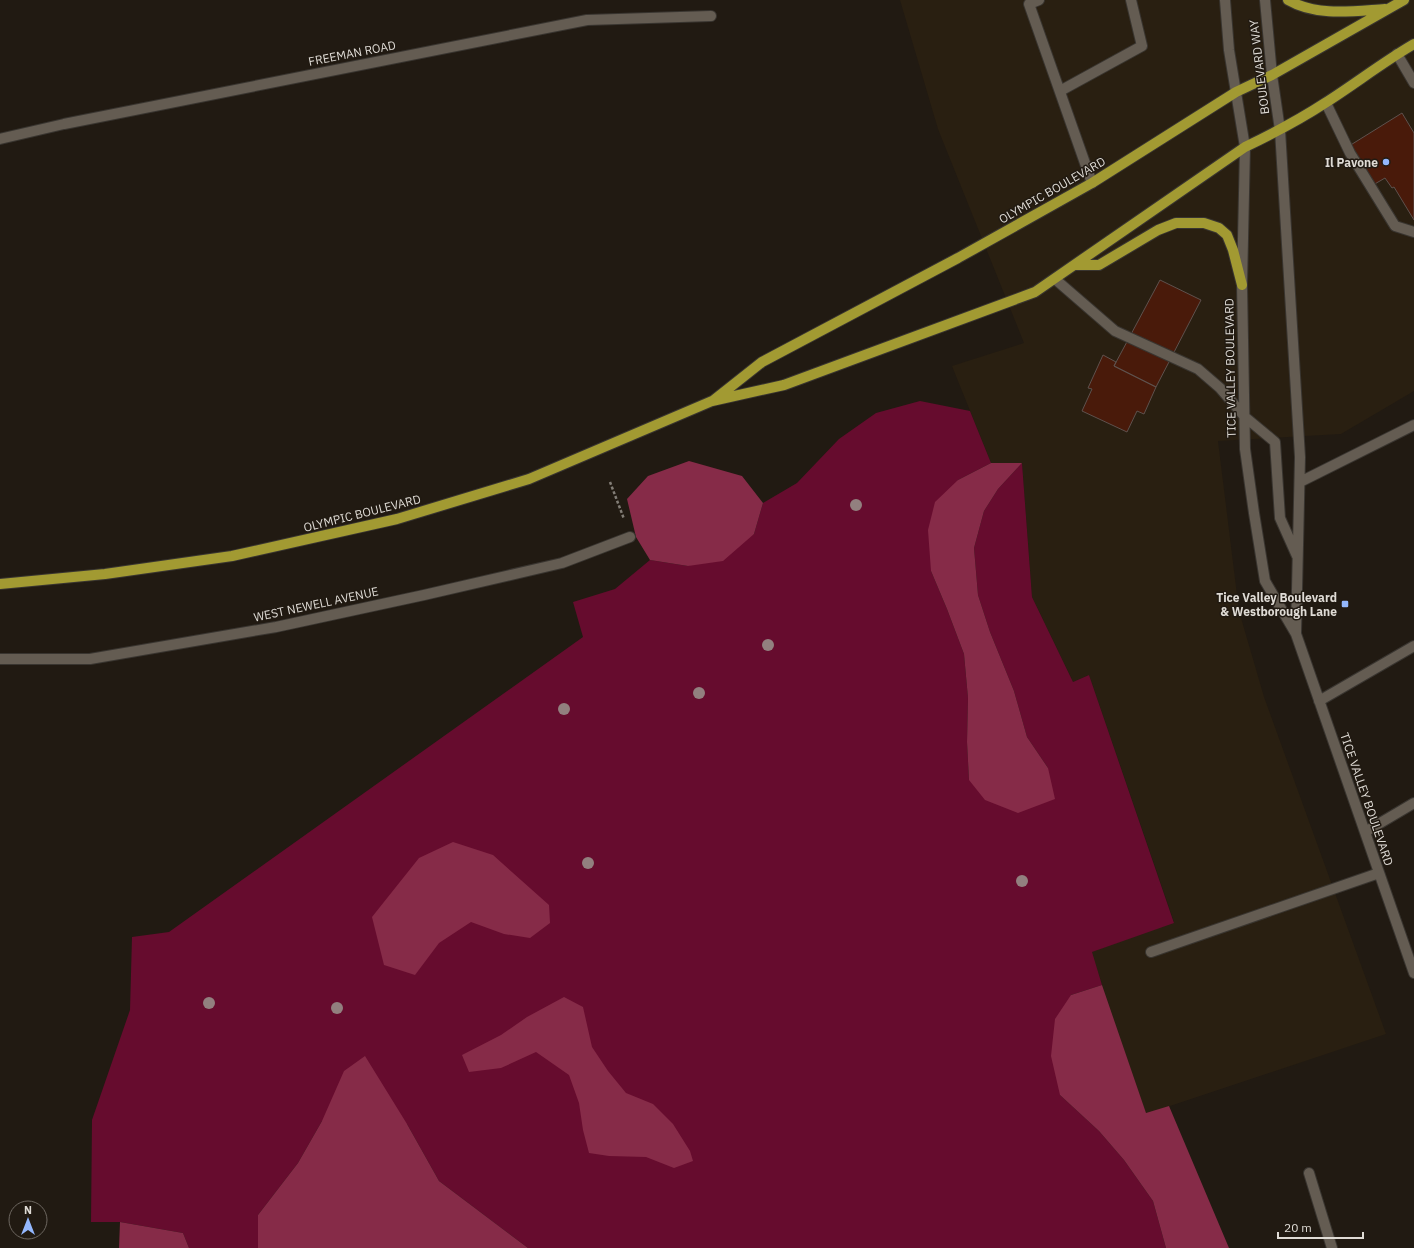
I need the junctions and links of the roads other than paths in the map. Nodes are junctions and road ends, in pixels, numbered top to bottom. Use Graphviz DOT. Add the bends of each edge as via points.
graph roads {
  1 [pos="1039,0"];
  2 [pos="1131,0"];
  3 [pos="1225,0"];
  4 [pos="1265,0"];
  5 [pos="1288,0"];
  6 [pos="1404,0"];
  7 [pos="1389,9"];
  8 [pos="711,16"];
  9 [pos="1414,44"];
  10 [pos="1397,54"];
  11 [pos="1272,75"];
  12 [pos="1414,83"];
  13 [pos="1060,91"];
  14 [pos="1236,92"];
  15 [pos="1326,103"];
  16 [pos="1280,130"];
  17 [pos="0,138"];
  18 [pos="1245,147"];
  19 [pos="1092,183"];
  20 [pos="1414,232"];
  21 [pos="1075,265"];
  22 [pos="1055,279"];
  23 [pos="1242,285"];
  24 [pos="712,401"];
  25 [pos="1245,417"];
  26 [pos="1414,424"];
  27 [pos="1300,482"];
  28 [pos="630,537"];
  29 [pos="1298,558"];
  30 [pos="0,584"];
  31 [pos="1296,634"];
  32 [pos="1414,646"];
  33 [pos="0,659"];
  34 [pos="1319,701"];
  35 [pos="1414,803"];
  36 [pos="1365,832"];
  37 [pos="1379,873"];
  38 [pos="1151,952"];
  39 [pos="1414,973"];
  40 [pos="1309,1173"];
  41 [pos="1332,1248"];
  1 -- 13 [label="street" via="1029,4"];
  2 -- 13 [label="street" via="1142,46"];
  3 -- 14 [label="street"];
  4 -- 11 [label="street, BOULEVARD WAY"];
  5 -- 7 [label="main road" via="1319,11"];
  6 -- 7 [label="main road, OLYMPIC BOULEVARD"];
  7 -- 11 [label="main road, OLYMPIC BOULEVARD"];
  8 -- 17 [label="street, FREEMAN ROAD" via="587,20"];
  9 -- 10 [label="main road, OLYMPIC BOULEVARD"];
  10 -- 12 [label="street"];
  10 -- 15 [label="main road, OLYMPIC BOULEVARD"];
  11 -- 14 [label="main road, OLYMPIC BOULEVARD"];
  11 -- 16 [label="street, BOULEVARD WAY"];
  13 -- 19 [label="street"];
  14 -- 18 [label="street, TICE VALLEY BOULEVARD"];
  14 -- 19 [label="main road, OLYMPIC BOULEVARD"];
  15 -- 16 [label="main road, OLYMPIC BOULEVARD"];
  15 -- 20 [label="street" via="1350,153 1396,226"];
  16 -- 18 [label="main road, OLYMPIC BOULEVARD"];
  16 -- 27 [label="street, TICE VALLEY BOULEVARD"];
  18 -- 21 [label="main road, OLYMPIC BOULEVARD"];
  18 -- 23 [label="street, TICE VALLEY BOULEVARD"];
  19 -- 24 [label="main road, OLYMPIC BOULEVARD" via="958,258 762,362"];
  21 -- 22 [label="main road, OLYMPIC BOULEVARD"];
  21 -- 23 [label="main road" via="1099,265 1176,222 1204,222 1227,235"];
  22 -- 24 [label="main road, OLYMPIC BOULEVARD" via="1035,292 784,385"];
  22 -- 25 [label="street" via="1115,331 1198,369 1220,388"];
  23 -- 25 [label="street, TICE VALLEY BOULEVARD"];
  24 -- 30 [label="main road, OLYMPIC BOULEVARD" via="529,479 397,519 232,556 105,574"];
  25 -- 29 [label="street" via="1275,442 1280,518"];
  25 -- 31 [label="street, TICE VALLEY BOULEVARD" via="1245,449 1265,581"];
  26 -- 27 [label="street"];
  27 -- 29 [label="street, TICE VALLEY BOULEVARD"];
  28 -- 33 [label="street, WEST NEWELL AVENUE" via="562,563 276,627 90,659"];
  29 -- 31 [label="street, TICE VALLEY BOULEVARD"];
  31 -- 34 [label="street, TICE VALLEY BOULEVARD"];
  32 -- 34 [label="street"];
  34 -- 36 [label="street, TICE VALLEY BOULEVARD"];
  35 -- 36 [label="street"];
  36 -- 37 [label="street, TICE VALLEY BOULEVARD"];
  37 -- 38 [label="street"];
  37 -- 39 [label="street, TICE VALLEY BOULEVARD"];
  40 -- 41 [label="street"];
}
